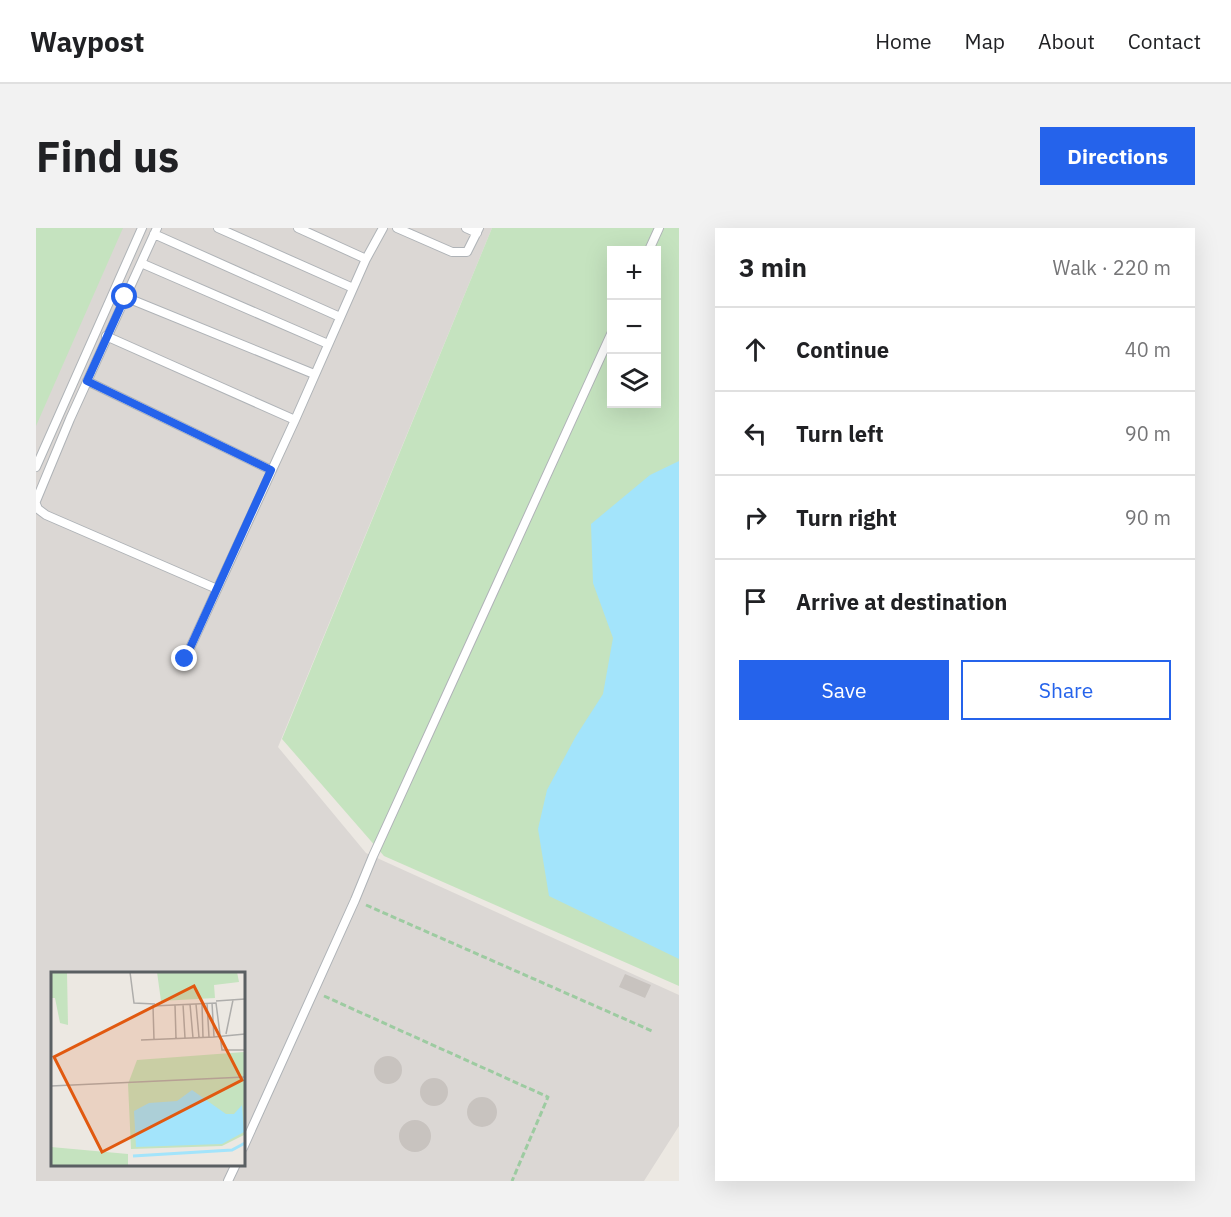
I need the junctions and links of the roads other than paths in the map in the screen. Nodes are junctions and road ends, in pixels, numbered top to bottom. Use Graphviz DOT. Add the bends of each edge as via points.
graph roads {
  1 [pos="142,228"];
  2 [pos="218,228"];
  3 [pos="298,228"];
  4 [pos="383,228"];
  5 [pos="397,228"];
  6 [pos="466,228"];
  7 [pos="659,228"];
  8 [pos="478,230"];
  9 [pos="155,231"];
  10 [pos="650,246"];
  11 [pos="366,259"];
  12 [pos="141,263"];
  13 [pos="353,288"];
  14 [pos="125,297"];
  15 [pos="340,316"];
  16 [pos="106,336"];
  17 [pos="607,343"];
  18 [pos="328,344"];
  19 [pos="315,374"];
  20 [pos="87,381"];
  21 [pos="295,420"];
  22 [pos="36,467"];
  23 [pos="271,470"];
  24 [pos="36,502"];
  25 [pos="217,589"];
  26 [pos="185,659"];
  27 [pos="244,1146"];
  28 [pos="235,1166"];
  29 [pos="228,1181"];
  1 -- 22 [label="lane"];
  2 -- 13 [label="lane"];
  3 -- 11 [label="lane"];
  4 -- 11 [label="lane"];
  5 -- 8 [label="lane" via="459,253 466,252"];
  6 -- 8 [label="lane"];
  7 -- 10 [label="lane"];
  9 -- 12 [label="lane"];
  9 -- 15 [label="lane"];
  11 -- 13 [label="lane"];
  12 -- 14 [label="lane"];
  12 -- 18 [label="lane"];
  13 -- 15 [label="lane"];
  14 -- 16 [label="lane"];
  14 -- 19 [label="lane"];
  15 -- 18 [label="lane"];
  16 -- 20 [label="lane"];
  16 -- 21 [label="lane"];
  17 -- 27 [label="lane"];
  18 -- 19 [label="lane"];
  19 -- 21 [label="lane"];
  20 -- 23 [label="lane"];
  20 -- 24 [label="lane"];
  21 -- 23 [label="lane"];
  23 -- 25 [label="lane"];
  24 -- 25 [label="lane" via="46,515"];
  25 -- 26 [label="lane"];
  28 -- 29 [label="lane"];
}
